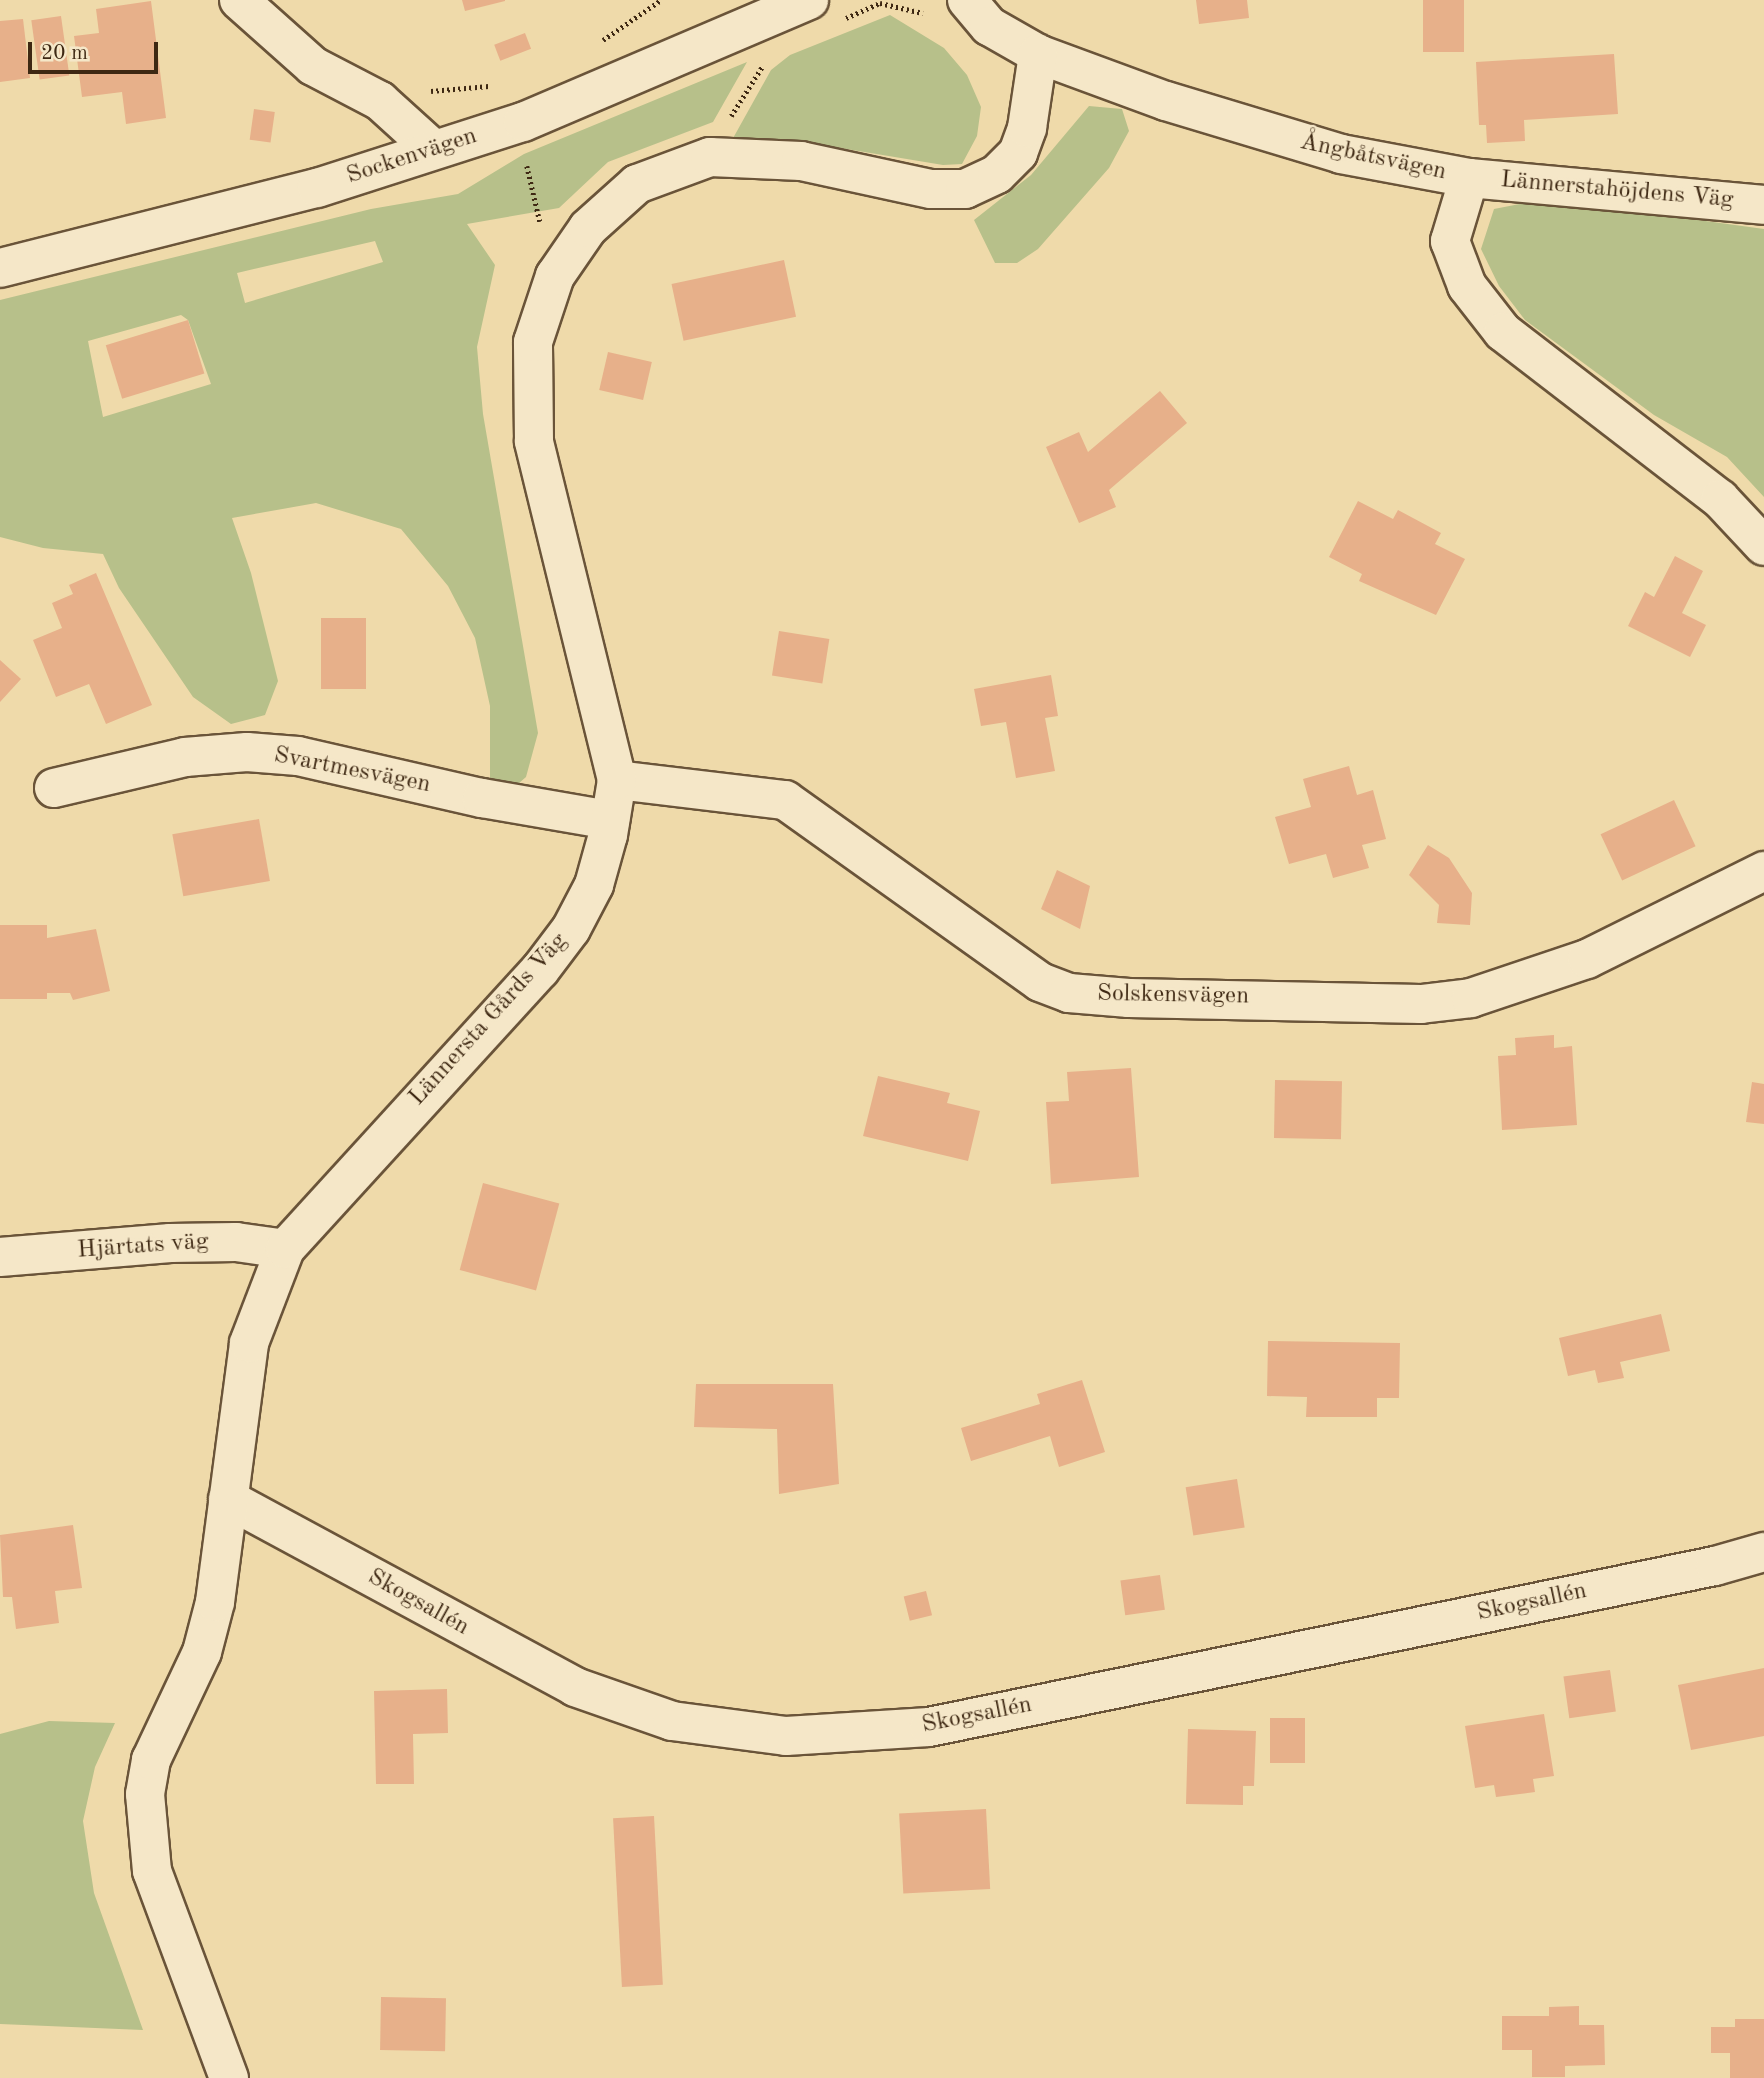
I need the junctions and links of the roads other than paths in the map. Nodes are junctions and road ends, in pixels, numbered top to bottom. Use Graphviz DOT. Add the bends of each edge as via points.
graph roads {
  1 [pos="239,0"];
  2 [pos="809,0"];
  3 [pos="967,0"];
  4 [pos="1038,54"];
  5 [pos="433,149"];
  6 [pos="1469,178"];
  7 [pos="1764,205"];
  8 [pos="0,268"];
  9 [pos="1764,546"];
  10 [pos="617,780"];
  11 [pos="54,788"];
  12 [pos="610,820"];
  13 [pos="1764,871"];
  14 [pos="285,1249"];
  15 [pos="0,1257"];
  16 [pos="228,1499"];
  17 [pos="1764,1552"];
  18 [pos="229,2078"];
  1 -- 5 [label="street" via="313,66 380,102"];
  2 -- 5 [label="street, Sockenvägen" via="546,114"];
  3 -- 4 [label="street, Ångbåtsvägen" via="989,26"];
  4 -- 6 [label="street, Ångbåtsvägen" via="1281,138"];
  4 -- 10 [label="street, Lännersta Gårds Väg" via="1027,128 1018,153 997,174 965,189 931,189 801,161 710,156 637,184 588,228 555,276 533,342 534,441"];
  5 -- 8 [label="street, Sockenvägen" via="317,188"];
  6 -- 7 [label="street, Lännerstahöjdens Väg"];
  6 -- 9 [label="street, Ångbåtsvägen" via="1450,241 1467,286 1503,332 1720,499"];
  10 -- 12 [label="street, Lännersta Gårds Väg"];
  10 -- 13 [label="street, Solskensvägen" via="785,800 1040,982 1069,993 1129,998 1421,1004 1471,998 1587,959"];
  11 -- 12 [label="street, Svartmesvägen" via="185,757 247,752 298,756 482,798"];
  12 -- 14 [label="street, Lännersta Gårds Väg" via="594,884 571,929 540,970"];
  14 -- 15 [label="street, Hjärtats väg" via="236,1242 170,1243"];
  14 -- 16 [label="street, Lännersta Gårds Väg" via="250,1343"];
  16 -- 17 [label="street, Skogsallén" via="575,1687 672,1721 786,1737 929,1727 1715,1566"];
  16 -- 18 [label="street, Lännersta Gårds Väg" via="225,1545 202,1652 151,1760 145,1794 152,1871"];
}
